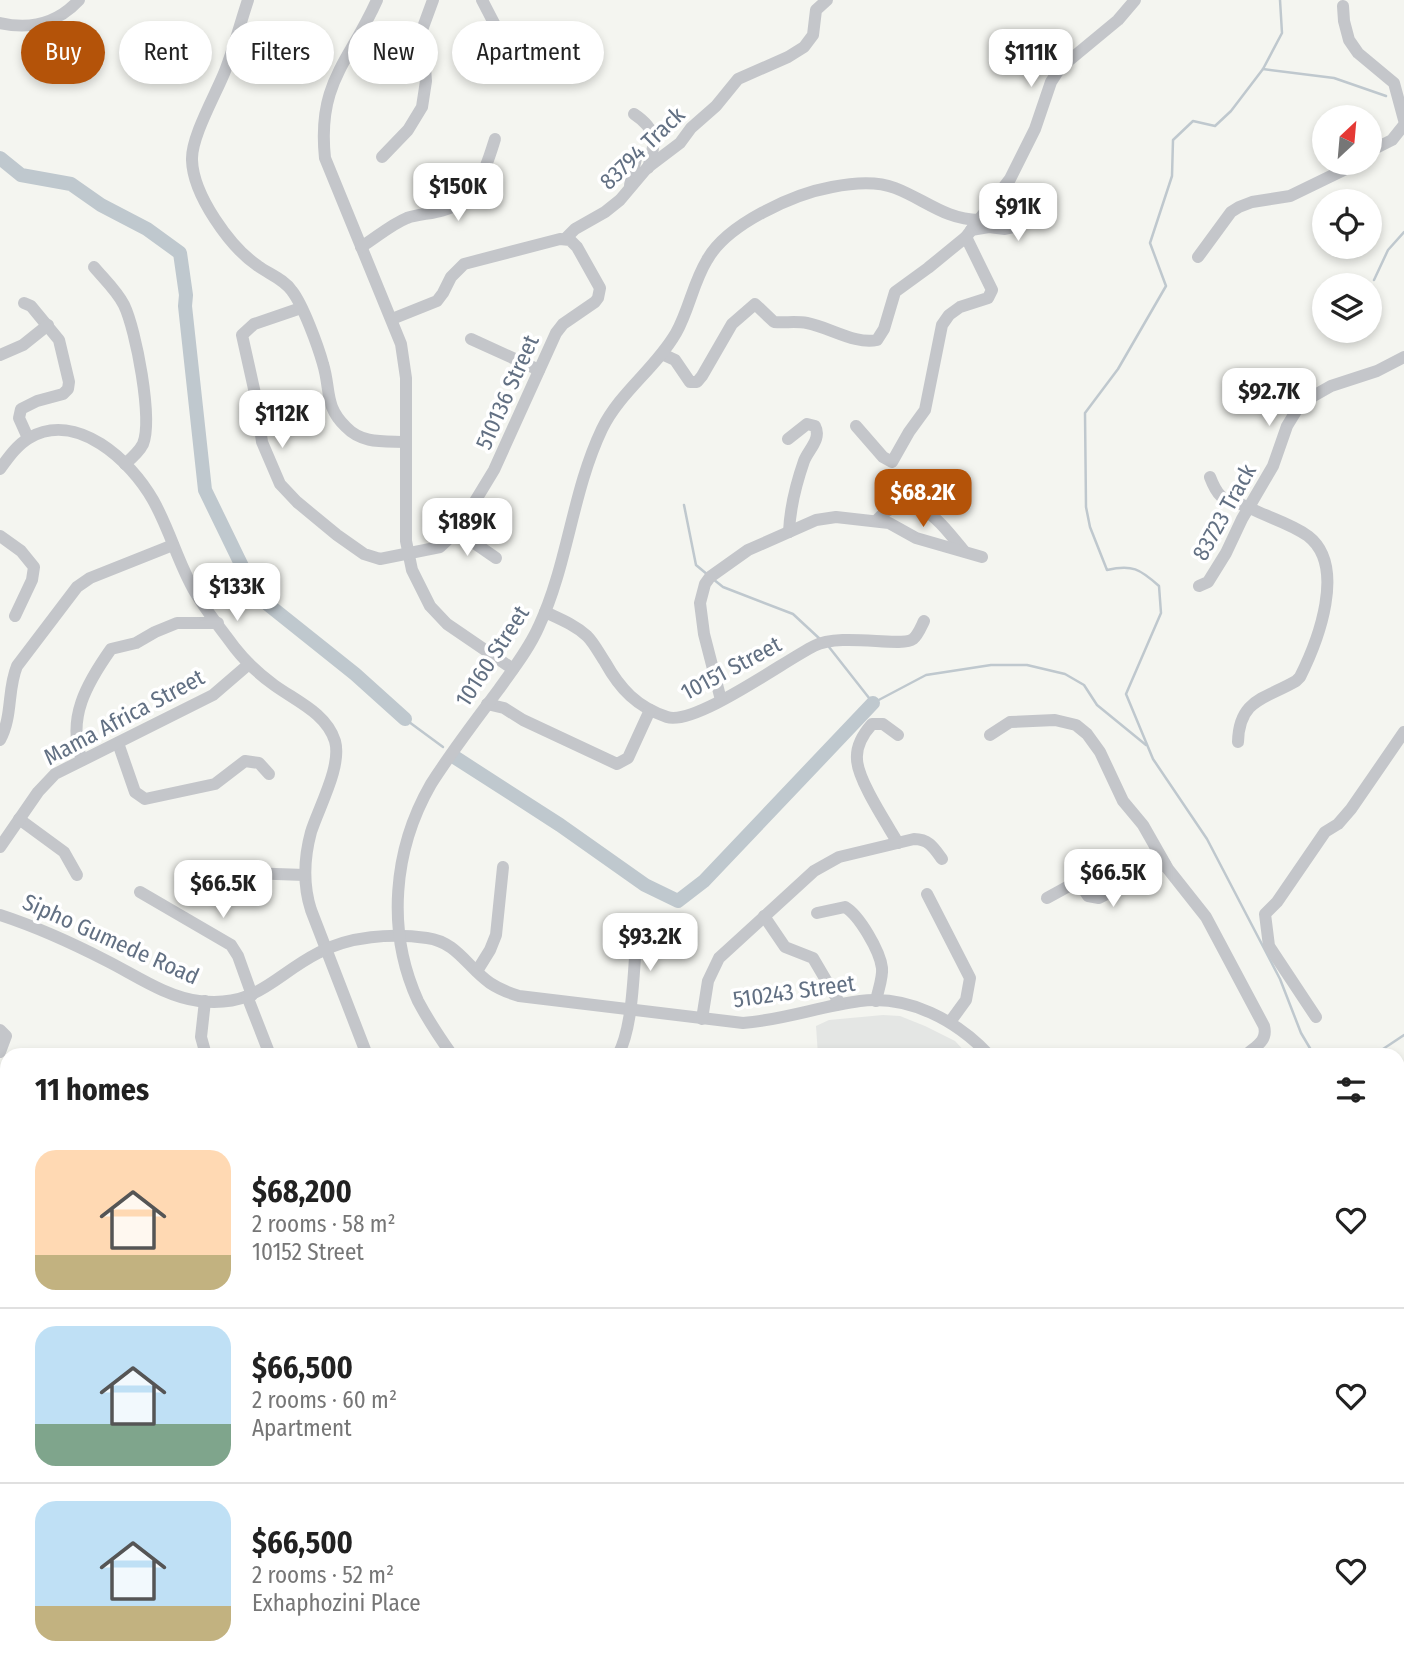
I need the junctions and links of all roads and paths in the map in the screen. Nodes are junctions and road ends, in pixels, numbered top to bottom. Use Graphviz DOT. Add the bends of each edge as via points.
graph roads {
  1 [pos="79,0"];
  2 [pos="248,0"];
  3 [pos="377,0"];
  4 [pos="433,0"];
  5 [pos="482,0"];
  6 [pos="827,0"];
  7 [pos="1135,0"];
  8 [pos="1343,5"];
  9 [pos="493,21"];
  10 [pos="0,23"];
  11 [pos="635,114"];
  12 [pos="1404,122"];
  13 [pos="495,139"];
  14 [pos="1382,145"];
  15 [pos="637,154"];
  16 [pos="382,157"];
  17 [pos="647,168"];
  18 [pos="1333,175"];
  19 [pos="629,189"];
  20 [pos="1040,201"];
  21 [pos="972,229"];
  22 [pos="565,239"];
  23 [pos="361,247"];
  24 [pos="1198,257"];
  25 [pos="94,267"];
  26 [pos="24,303"];
  27 [pos="301,308"];
  28 [pos="392,319"];
  29 [pos="48,325"];
  30 [pos="471,339"];
  31 [pos="662,354"];
  32 [pos="0,355"];
  33 [pos="1404,357"];
  34 [pos="539,370"];
  35 [pos="856,426"];
  36 [pos="28,438"];
  37 [pos="788,439"];
  38 [pos="406,442"];
  39 [pos="125,464"];
  40 [pos="0,469"];
  41 [pos="1210,477"];
  42 [pos="1248,507"];
  43 [pos="876,521"];
  44 [pos="457,531"];
  45 [pos="789,532"];
  46 [pos="0,536"];
  47 [pos="173,545"];
  48 [pos="964,551"];
  49 [pos="408,555"];
  50 [pos="982,557"];
  51 [pos="496,558"];
  52 [pos="1199,586"];
  53 [pos="545,612"];
  54 [pos="15,616"];
  55 [pos="924,621"];
  56 [pos="218,623"];
  57 [pos="249,664"];
  58 [pos="513,669"];
  59 [pos="722,699"];
  60 [pos="487,704"];
  61 [pos="650,710"];
  62 [pos="1404,732"];
  63 [pos="898,735"];
  64 [pos="990,735"];
  65 [pos="0,740"];
  66 [pos="1238,742"];
  67 [pos="118,743"];
  68 [pos="82,760"];
  69 [pos="269,774"];
  70 [pos="19,819"];
  71 [pos="898,843"];
  72 [pos="0,847"];
  73 [pos="942,859"];
  74 [pos="1165,864"];
  75 [pos="503,867"];
  76 [pos="245,873"];
  77 [pos="77,875"];
  78 [pos="305,875"];
  79 [pos="139,892"];
  80 [pos="927,894"];
  81 [pos="1046,898"];
  82 [pos="817,913"];
  83 [pos="0,915"];
  84 [pos="764,916"];
  85 [pos="637,934"];
  86 [pos="399,936"];
  87 [pos="326,949"];
  88 [pos="477,971"];
  89 [pos="250,996"];
  90 [pos="876,1000"];
  91 [pos="205,1001"];
  92 [pos="840,1004"];
  93 [pos="629,1010"];
  94 [pos="1316,1017"];
  95 [pos="702,1019"];
  96 [pos="950,1022"];
  97 [pos="0,1030"];
  98 [pos="2,1048"];
  99 [pos="204,1048"];
  100 [pos="268,1048"];
  101 [pos="363,1048"];
  102 [pos="447,1048"];
  103 [pos="621,1048"];
  104 [pos="982,1048"];
  105 [pos="1255,1048"];
  1 -- 10 [label="street" via="47,22 22,27"];
  2 -- 27 [label="street" via="230,60 195,144 192,165 206,203 230,239 249,259 291,288"];
  3 -- 23 [label="street" via="330,88 322,128 330,174"];
  4 -- 16 [label="street" via="422,30 426,82 422,107"];
  5 -- 9 [label="street"];
  6 -- 17 [label="street, 83794 Track" via="816,10 813,35 804,47 738,79 680,143"];
  7 -- 21 [label="street" via="1057,72 1022,158"];
  8 -- 12 [label="street" via="1349,40 1394,83"];
  11 -- 17 [label="street" via="647,122 653,134 654,150"];
  12 -- 14 [label="street" via="1392,140"];
  13 -- 23 [label="street" via="483,174 464,200 442,211 403,220"];
  15 -- 19 [label="street"];
  17 -- 19 [label="street, 83794 Track"];
  18 -- 24 [label="street" via="1290,196 1239,206"];
  19 -- 22 [label="street, 83794 Track"];
  20 -- 21 [label="street, 10160 Street" via="1025,209 1019,226"];
  21 -- 31 [label="street, 10160 Street" via="880,184 833,187 791,199 745,224 713,250 681,325"];
  21 -- 31 [label="street" via="895,292 884,329 875,341 809,323 774,322 755,304 732,324 697,382 687,380 675,360"];
  21 -- 35 [label="street" via="992,290 988,298 954,311 942,325 925,410 892,461"];
  22 -- 28 [label="street" via="464,264 437,301"];
  22 -- 34 [label="street, 510136 Street" via="577,247 600,293 560,328"];
  23 -- 28 [label="street"];
  25 -- 39 [label="street" via="125,307 141,372 145,436"];
  26 -- 29 [label="street"];
  27 -- 38 [label="street" via="324,367 327,397 335,416 359,437"];
  27 -- 49 [label="street, 510136 Street" via="254,324 242,335 267,458 287,493 357,550 380,559"];
  28 -- 38 [label="street" via="405,361"];
  29 -- 32 [label="street" via="23,345"];
  29 -- 36 [label="street" via="61,344 68,386 63,394 21,410 19,418"];
  30 -- 34 [label="street"];
  31 -- 53 [label="street, 10160 Street" via="618,403 601,431"];
  33 -- 42 [label="street, 83723 Track" via="1301,403 1273,466"];
  34 -- 44 [label="street, 510136 Street" via="495,470"];
  36 -- 39 [label="street" via="55,430 79,433"];
  36 -- 40 [label="street"];
  37 -- 45 [label="street" via="807,424 818,430 801,471"];
  38 -- 49 [label="street"];
  39 -- 47 [label="street" via="154,501"];
  41 -- 42 [label="street" via="1226,501"];
  42 -- 52 [label="street, 83723 Track" via="1209,580"];
  42 -- 66 [label="street" via="1319,546 1328,583 1300,677 1249,706 1241,718"];
  43 -- 45 [label="street" via="825,517"];
  43 -- 48 [label="street"];
  43 -- 48 [label="street" via="890,507 918,506 943,524"];
  44 -- 49 [label="street, 510136 Street" via="440,547"];
  44 -- 51 [label="street"];
  45 -- 59 [label="street" via="737,557 705,584 700,615"];
  46 -- 54 [label="street" via="34,567"];
  47 -- 56 [label="street" via="196,593"];
  47 -- 65 [label="street" via="77,587 18,666"];
  48 -- 50 [label="street"];
  49 -- 58 [label="street" via="417,583 437,614"];
  53 -- 58 [label="street, 10160 Street"];
  53 -- 61 [label="street, 10151 Street" via="589,638 622,690"];
  55 -- 59 [label="street, 10151 Street" via="907,642 848,639 822,643"];
  56 -- 57 [label="street"];
  56 -- 68 [label="street" via="177,623 136,643 111,649 80,705 75,741"];
  57 -- 67 [label="street, Mama Africa Street" via="213,695"];
  57 -- 78 [label="street" via="321,717 337,748 309,843"];
  58 -- 60 [label="street, 10160 Street"];
  59 -- 61 [label="street, 10151 Street" via="682,718"];
  60 -- 61 [label="street" via="617,764 628,758"];
  60 -- 86 [label="street, 10160 Street" via="431,784 413,819 399,877"];
  62 -- 94 [label="street" via="1352,809 1325,832 1265,914 1269,946"];
  63 -- 71 [label="street" via="883,724 872,724 857,758 859,772"];
  64 -- 74 [label="street" via="1014,721 1062,720 1082,728 1101,752 1122,801 1143,825"];
  67 -- 68 [label="street, Mama Africa Street"];
  67 -- 69 [label="street" via="135,792 145,799 215,784 245,761 259,764"];
  68 -- 70 [label="street, Mama Africa Street" via="51,777"];
  70 -- 72 [label="street, Mama Africa Street"];
  70 -- 77 [label="street" via="64,852"];
  71 -- 73 [label="street" via="922,839"];
  71 -- 84 [label="street" via="830,861"];
  74 -- 81 [label="street" via="1099,898 1088,896 1078,881"];
  74 -- 105 [label="street" via="1206,917 1264,1026 1265,1036"];
  75 -- 88 [label="street" via="496,934"];
  76 -- 78 [label="street"];
  78 -- 87 [label="street" via="308,901"];
  79 -- 89 [label="street" via="231,945"];
  80 -- 96 [label="street" via="971,978 966,1000"];
  82 -- 90 [label="street" via="845,907 859,920 882,965"];
  83 -- 91 [label="street, Sipho Gumede Road" via="57,936 172,994"];
  84 -- 92 [label="street" via="785,947 813,958"];
  84 -- 95 [label="street" via="719,958 708,981"];
  85 -- 93 [label="street"];
  86 -- 87 [label="street, Sipho Gumede Road"];
  86 -- 88 [label="street, 510243 Street" via="446,944"];
  86 -- 102 [label="street, 10160 Street" via="419,1002"];
  87 -- 89 [label="street, Sipho Gumede Road"];
  87 -- 101 [label="street"];
  88 -- 93 [label="street, 510243 Street" via="498,988 519,996"];
  89 -- 91 [label="street, Sipho Gumede Road"];
  89 -- 100 [label="street"];
  90 -- 92 [label="street, 510243 Street"];
  90 -- 96 [label="street, 510243 Street" via="914,1006"];
  91 -- 99 [label="street"];
  92 -- 95 [label="street, 510243 Street" via="758,1022"];
  93 -- 95 [label="street, 510243 Street"];
  93 -- 103 [label="street"];
  96 -- 104 [label="street, 510243 Street"];
  97 -- 98 [label="street" via="6,1036"];
}
